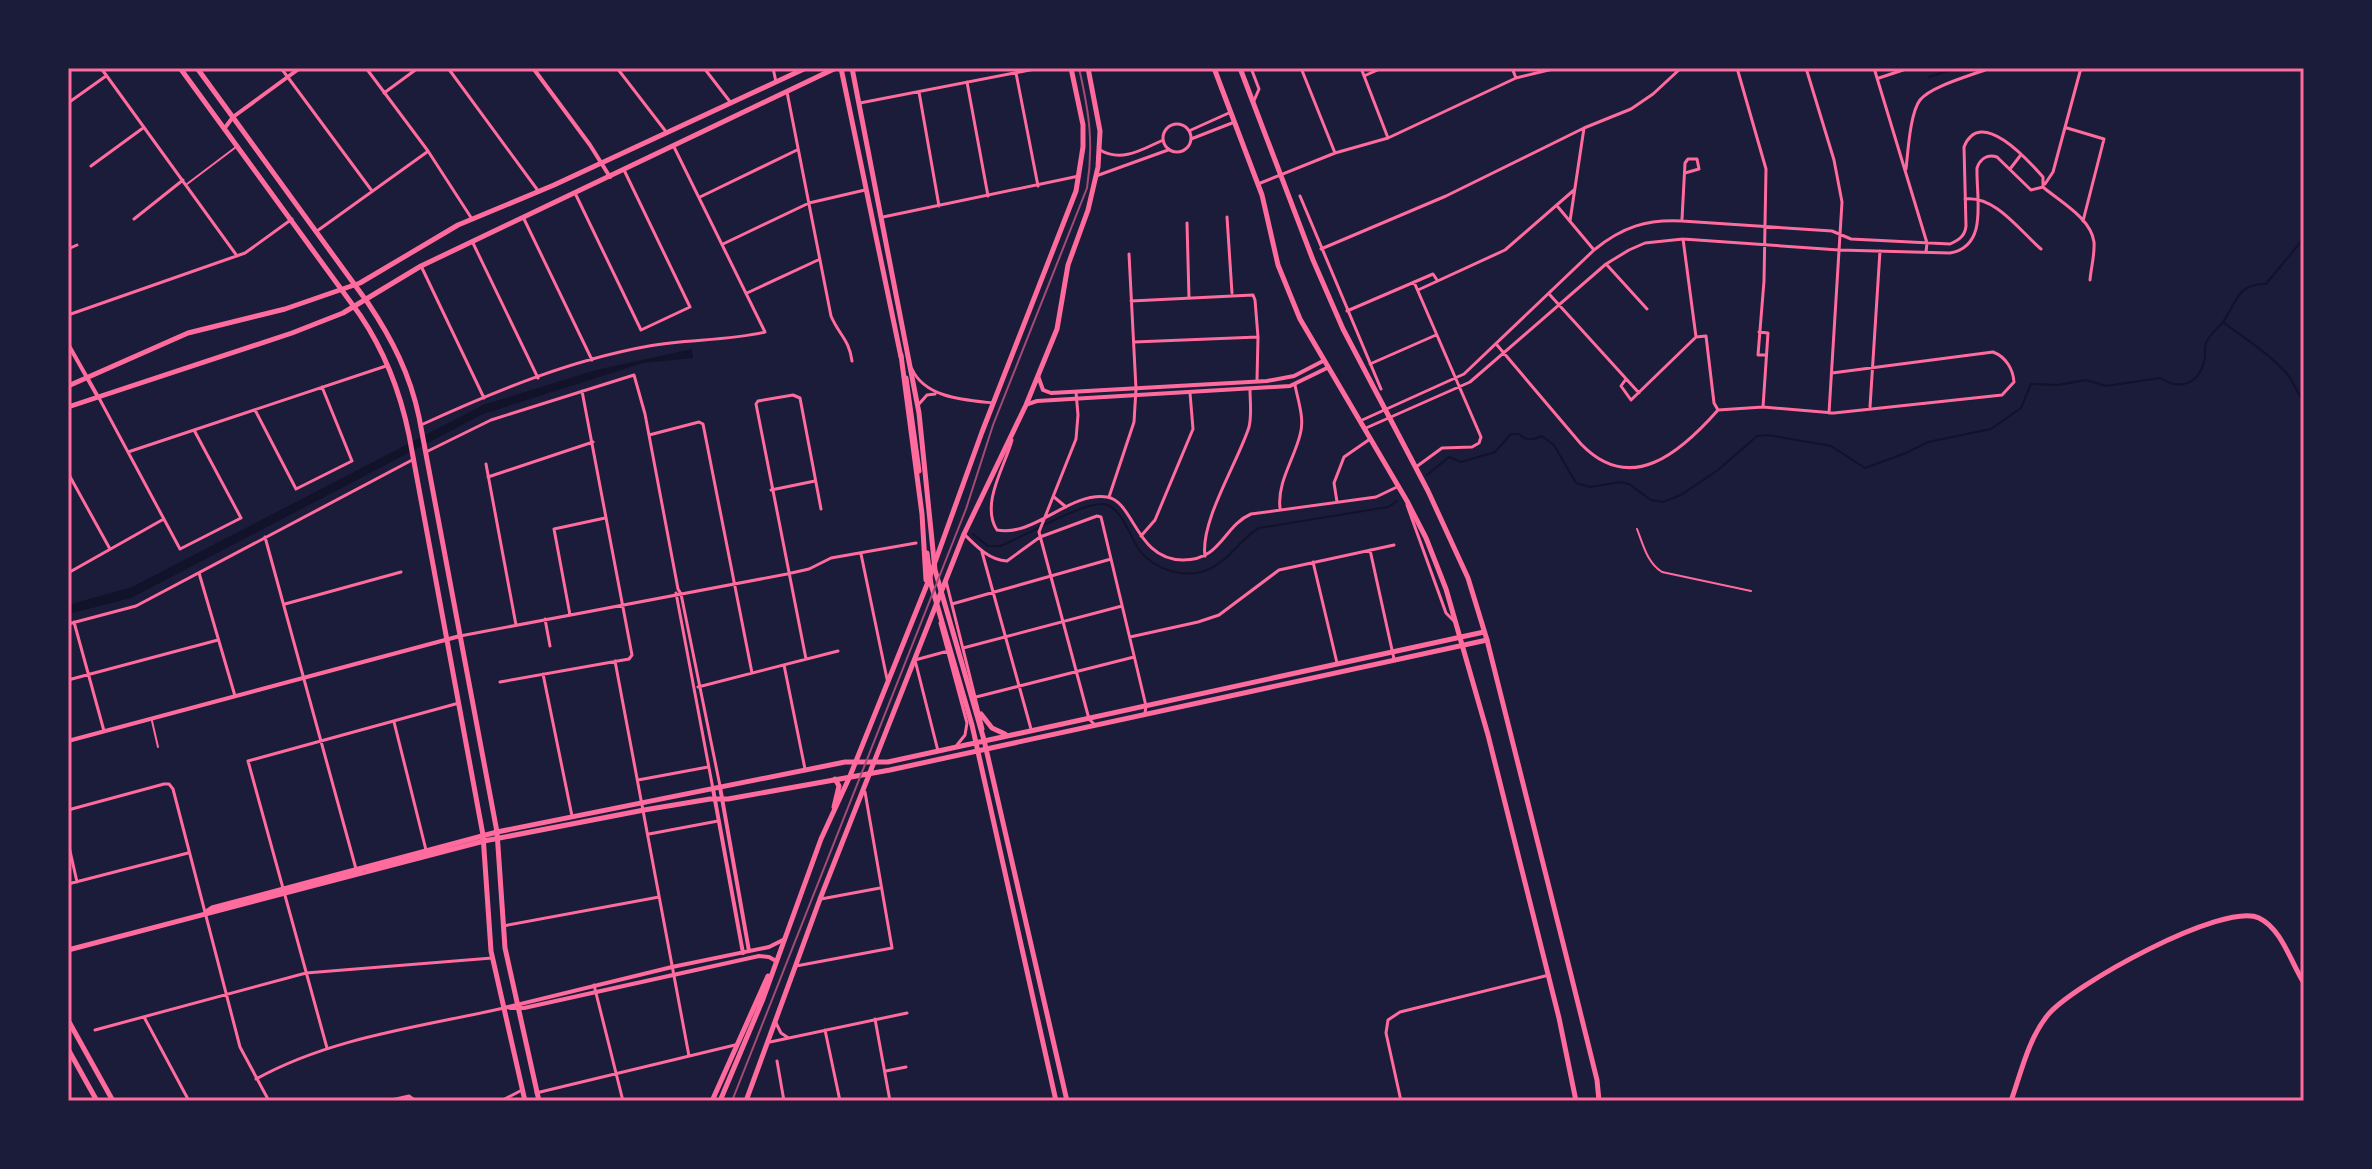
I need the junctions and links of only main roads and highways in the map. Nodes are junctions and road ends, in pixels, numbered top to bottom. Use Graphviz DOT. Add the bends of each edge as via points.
graph roads {
  1 [pos="180,68"];
  2 [pos="197,68"];
  3 [pos="806,68"];
  4 [pos="838,68"];
  5 [pos="852,68"];
  6 [pos="1088,68"];
  7 [pos="1214,68"];
  8 [pos="1240,68"];
  9 [pos="1070,69"];
  10 [pos="356,285"];
  11 [pos="342,291"];
  12 [pos="366,299"];
  13 [pos="354,307"];
  14 [pos="901,355"];
  15 [pos="68,386"];
  16 [pos="68,407"];
  17 [pos="439,522"];
  18 [pos="426,525"];
  19 [pos="926,587"];
  20 [pos="1484,632"];
  21 [pos="1487,640"];
  22 [pos="1463,641"];
  23 [pos="1394,656"];
  24 [pos="962,678"];
  25 [pos="1145,710"];
  26 [pos="981,714"];
  27 [pos="972,725"];
  28 [pos="1010,735"];
  29 [pos="984,740"];
  30 [pos="976,742"];
  31 [pos="963,745"];
  32 [pos="999,745"];
  33 [pos="986,748"];
  34 [pos="977,750"];
  35 [pos="960,753"];
  36 [pos="856,762"];
  37 [pos="873,764"];
  38 [pos="981,765"];
  39 [pos="990,767"];
  40 [pos="870,773"];
  41 [pos="850,776"];
  42 [pos="835,779"];
  43 [pos="643,807"];
  44 [pos="833,813"];
  45 [pos="498,835"];
  46 [pos="483,838"];
  47 [pos="286,892"];
  48 [pos="68,950"];
  49 [pos="776,961"];
  50 [pos="2304,983"];
  51 [pos="68,1020"];
  52 [pos="68,1049"];
  53 [pos="97,1101"];
  54 [pos="113,1101"];
  55 [pos="525,1101"];
  56 [pos="539,1101"];
  57 [pos="712,1101"];
  58 [pos="720,1101"];
  59 [pos="746,1101"];
  60 [pos="1056,1101"];
  61 [pos="1067,1101"];
  62 [pos="1575,1101"];
  63 [pos="1599,1101"];
  64 [pos="2011,1101"];
  1 -- 11 [label="main road"];
  2 -- 10 [label="main road"];
  3 -- 10 [label="main road" via="472,219"];
  4 -- 12 [label="main road" via="472,241"];
  4 -- 14 [label="main road"];
  5 -- 24 [label="main road" via="912,366 935,570"];
  6 -- 37 [label="main road" via="1100,150 1059,322 964,534"];
  7 -- 22 [label="main road" via="1258,184 1278,265 1300,319 1407,501 1436,562"];
  8 -- 20 [label="main road" via="1331,302 1456,549"];
  9 -- 19 [label="main road" via="1083,125 1079,176"];
  10 -- 11 [label="main road"];
  10 -- 12 [label="main road"];
  11 -- 13 [label="main road"];
  11 -- 15 [label="main road" via="188,333"];
  12 -- 13 [label="main road"];
  12 -- 17 [label="main road" via="407,372"];
  13 -- 16 [label="main road" via="292,333"];
  13 -- 18 [label="main road" via="374,336 398,391"];
  14 -- 19 [label="main road"];
  14 -- 24 [label="main road" via="931,584"];
  17 -- 18 [label="main road" via="439,553"];
  17 -- 45 [label="main road"];
  18 -- 46 [label="main road"];
  19 -- 36 [label="main road"];
  20 -- 21 [label="main road"];
  20 -- 22 [label="main road"];
  21 -- 22 [label="main road"];
  21 -- 63 [label="main road"];
  22 -- 23 [label="main road"];
  22 -- 62 [label="main road" via="1549,975"];
  23 -- 25 [label="main road"];
  23 -- 25 [label="main road"];
  24 -- 27 [label="main road"];
  24 -- 29 [label="main road"];
  25 -- 28 [label="main road"];
  25 -- 32 [label="main road"];
  26 -- 28 [label="main road" via="992,728"];
  27 -- 30 [label="main road"];
  27 -- 31 [label="main road"];
  28 -- 29 [label="main road"];
  29 -- 30 [label="main road"];
  29 -- 33 [label="main road"];
  30 -- 31 [label="main road"];
  30 -- 34 [label="main road"];
  31 -- 37 [label="main road"];
  32 -- 33 [label="main road"];
  32 -- 39 [label="main road"];
  33 -- 34 [label="main road"];
  33 -- 39 [label="main road"];
  34 -- 35 [label="main road"];
  34 -- 38 [label="main road"];
  35 -- 38 [label="main road"];
  35 -- 40 [label="main road"];
  36 -- 37 [label="main road"];
  36 -- 41 [label="main road"];
  36 -- 43 [label="main road" via="716,787"];
  37 -- 40 [label="main road"];
  38 -- 60 [label="main road"];
  39 -- 61 [label="main road"];
  40 -- 41 [label="main road"];
  40 -- 59 [label="main road"];
  41 -- 42 [label="main road"];
  41 -- 44 [label="main road"];
  42 -- 43 [label="main road"];
  42 -- 44 [label="main road" via="839,783"];
  43 -- 45 [label="main road"];
  44 -- 49 [label="main road"];
  45 -- 46 [label="main road"];
  45 -- 56 [label="main road" via="503,926"];
  46 -- 47 [label="main road"];
  46 -- 47 [label="main road"];
  46 -- 55 [label="main road" via="493,958"];
  47 -- 48 [label="main road"];
  49 -- 57 [label="main road"];
  49 -- 58 [label="main road"];
  50 -- 64 [label="main road" via="2275,932 2260,918 2241,915 2183,931 2052,1010 2030,1046"];
  51 -- 54 [label="main road"];
  52 -- 53 [label="main road"];
}
